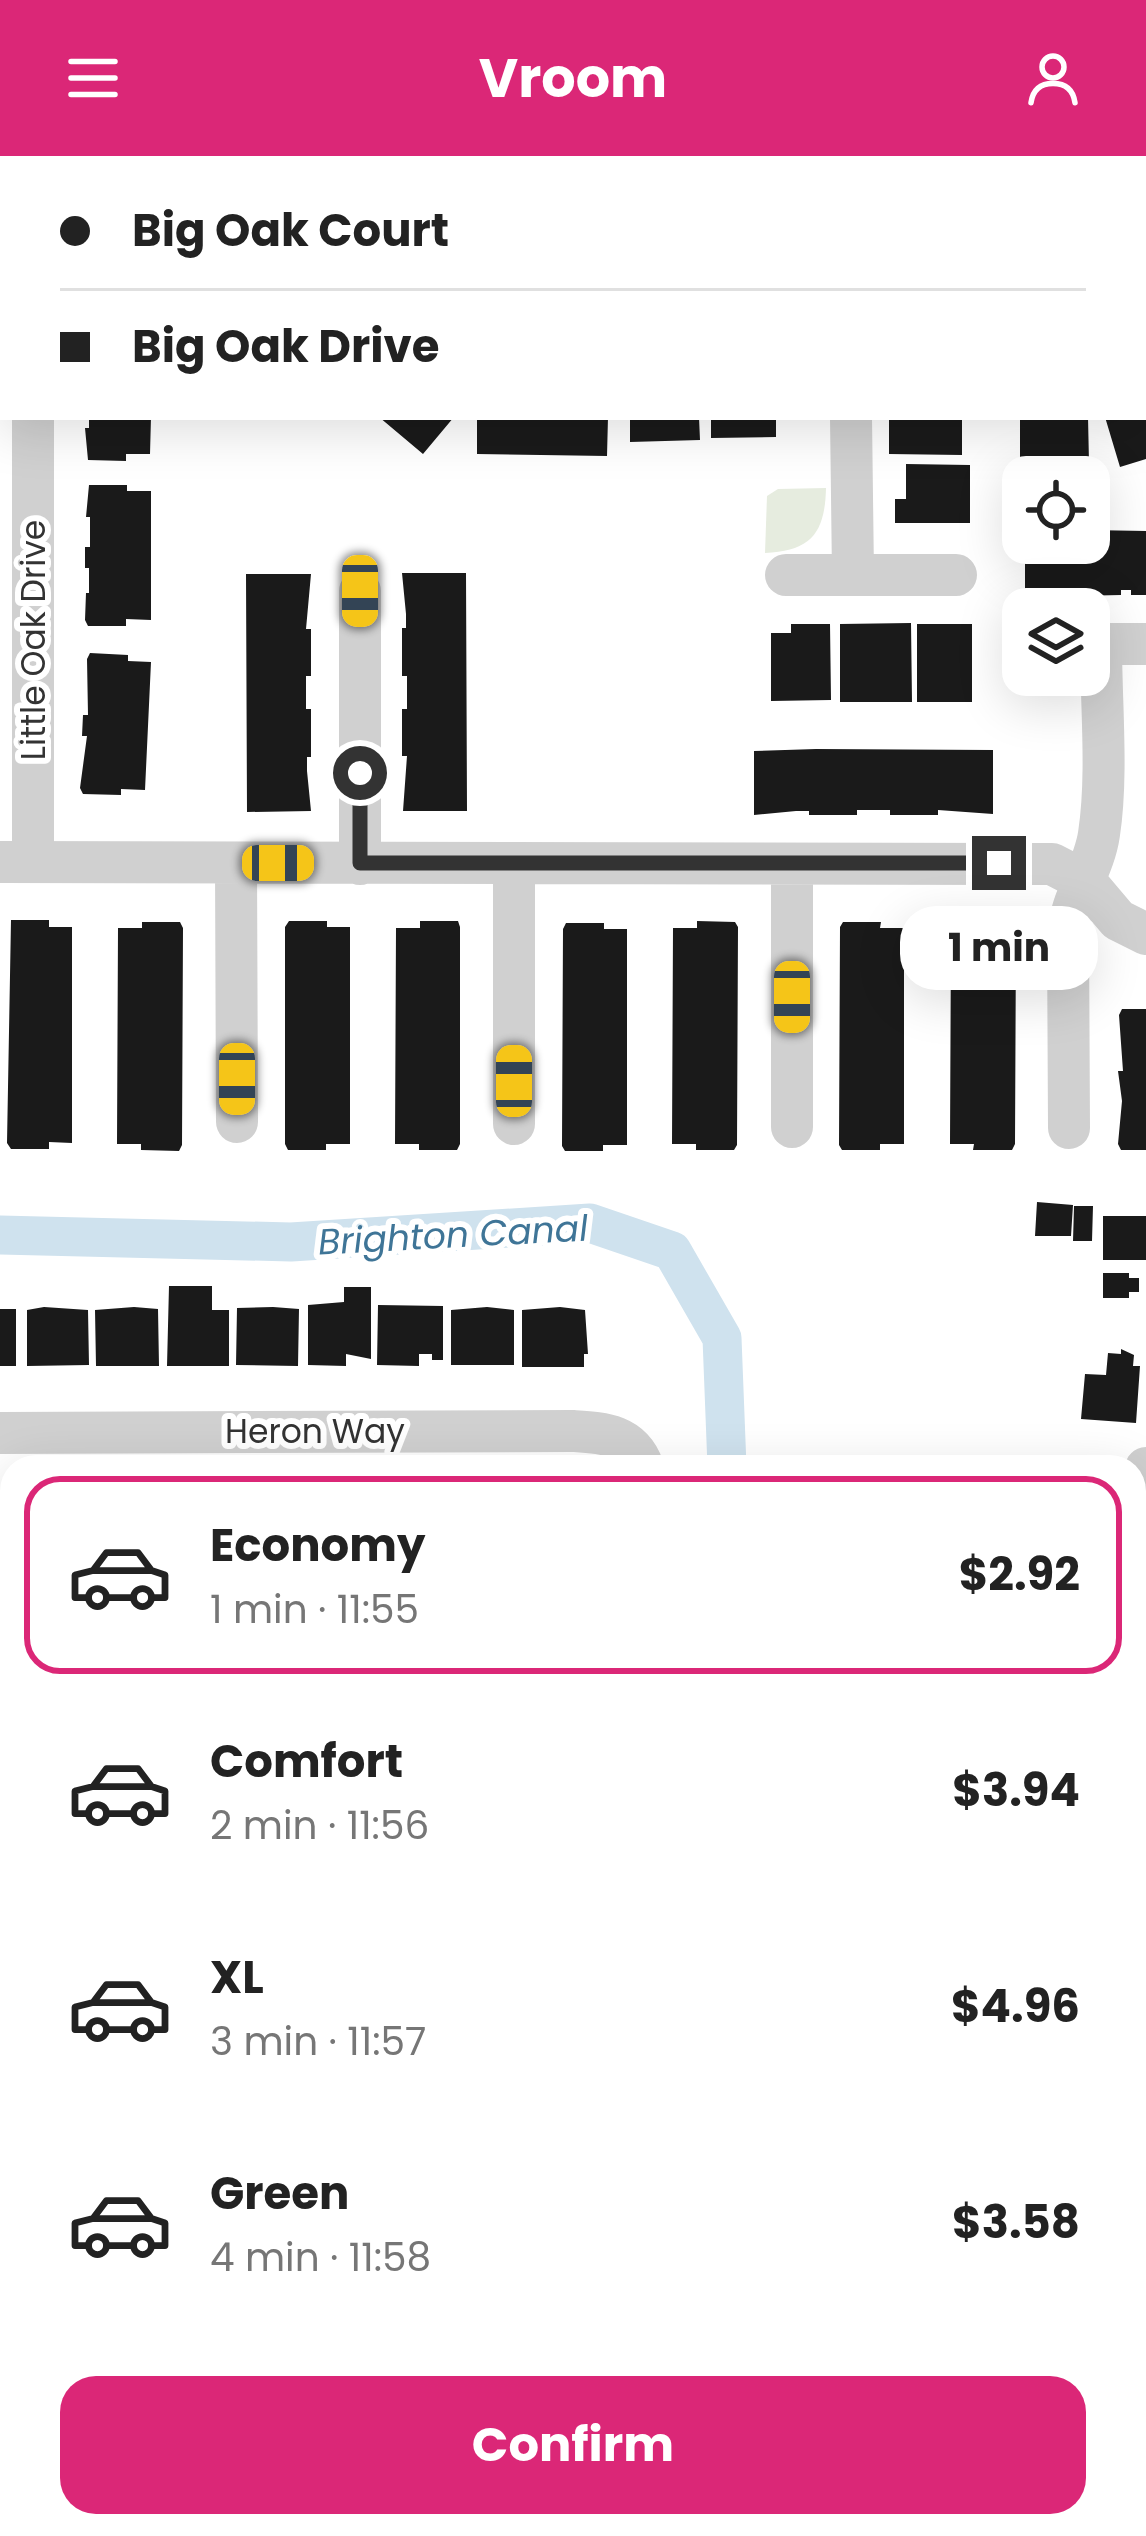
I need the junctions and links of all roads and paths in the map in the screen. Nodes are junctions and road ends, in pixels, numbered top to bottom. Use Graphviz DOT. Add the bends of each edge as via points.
graph roads {
  1 [pos="33,420"];
  2 [pos="851,420"];
  3 [pos="16,531"];
  4 [pos="786,574"];
  5 [pos="853,574"];
  6 [pos="956,574"];
  7 [pos="360,591"];
  8 [pos="1110,644"];
  9 [pos="1146,644"];
  10 [pos="1097,696"];
  11 [pos="16,862"];
  12 [pos="236,863"];
  13 [pos="360,863"];
  14 [pos="514,863"];
  15 [pos="792,863"];
  16 [pos="1085,881"];
  17 [pos="1144,932"];
  18 [pos="237,1122"];
  19 [pos="514,1124"];
  20 [pos="792,1126"];
  21 [pos="1069,1128"];
  22 [pos="0,1433"];
  23 [pos="636,1455"];
  1 -- 3 [label="street, Little Oak Drive"];
  2 -- 5 [label="street"];
  3 -- 11 [label="street, Little Oak Drive"];
  4 -- 5 [label="street"];
  5 -- 6 [label="street"];
  7 -- 13 [label="street"];
  8 -- 9 [label="street"];
  10 -- 16 [label="street" via="1101,821"];
  11 -- 12 [label="street"];
  12 -- 13 [label="street"];
  12 -- 18 [label="street"];
  13 -- 14 [label="street"];
  14 -- 15 [label="street"];
  14 -- 19 [label="street"];
  15 -- 16 [label="street" via="1052,864"];
  15 -- 20 [label="street"];
  16 -- 17 [label="street" via="1118,920"];
  16 -- 21 [label="street" via="1068,933"];
  22 -- 23 [label="street, Heron Way" via="542,1431 612,1435"];
}
